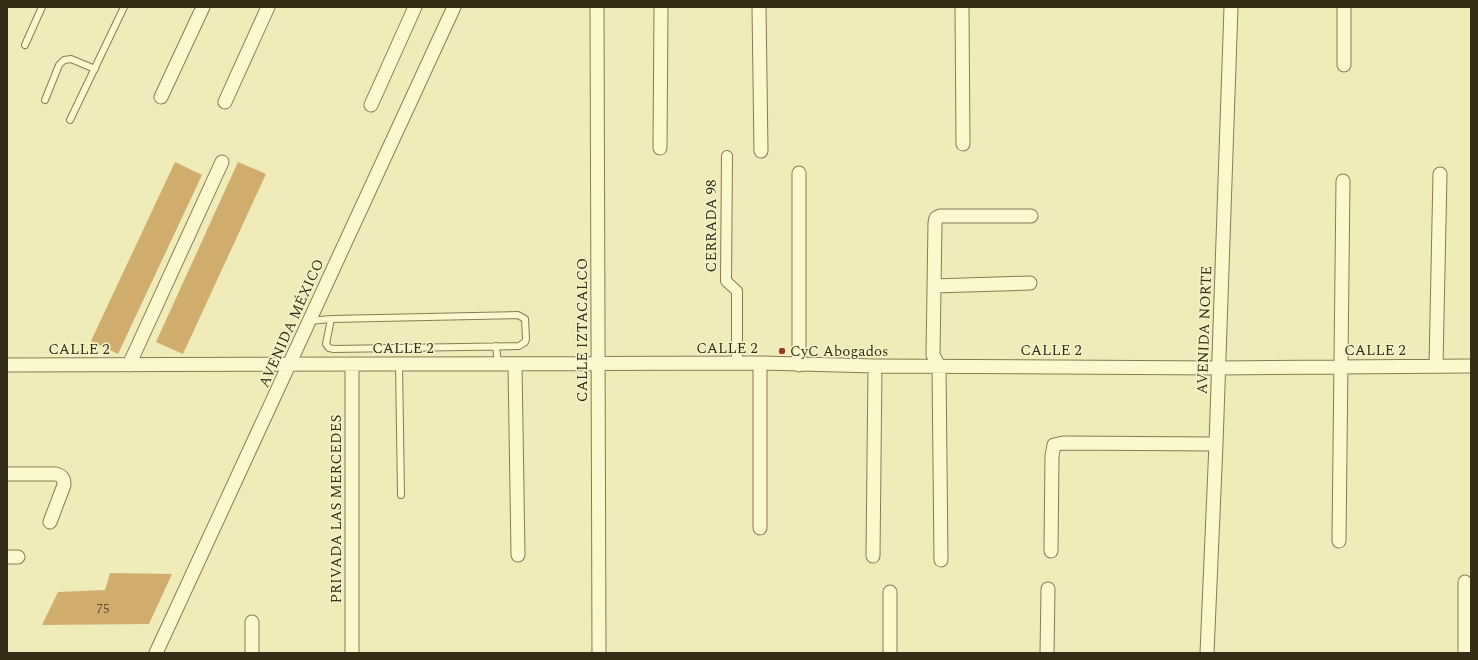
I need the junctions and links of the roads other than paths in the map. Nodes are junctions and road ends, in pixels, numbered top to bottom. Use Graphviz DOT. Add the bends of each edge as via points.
graph roads {
  1 [pos="42,7"];
  2 [pos="124,7"];
  3 [pos="203,7"];
  4 [pos="268,7"];
  5 [pos="415,7"];
  6 [pos="454,7"];
  7 [pos="597,7"];
  8 [pos="661,7"];
  9 [pos="759,7"];
  10 [pos="962,7"];
  11 [pos="1231,7"];
  12 [pos="1344,7"];
  13 [pos="25,45"];
  14 [pos="1344,65"];
  15 [pos="95,68"];
  16 [pos="161,97"];
  17 [pos="45,100"];
  18 [pos="225,102"];
  19 [pos="371,105"];
  20 [pos="70,120"];
  21 [pos="963,144"];
  22 [pos="660,148"];
  23 [pos="761,151"];
  24 [pos="727,156"];
  25 [pos="222,162"];
  26 [pos="799,173"];
  27 [pos="1440,174"];
  28 [pos="1343,181"];
  29 [pos="1031,216"];
  30 [pos="1030,283"];
  31 [pos="934,286"];
  32 [pos="331,319"];
  33 [pos="309,321"];
  34 [pos="496,346"];
  35 [pos="760,363"];
  36 [pos="352,364"];
  37 [pos="399,364"];
  38 [pos="498,364"];
  39 [pos="516,364"];
  40 [pos="599,364"];
  41 [pos="737,364"];
  42 [pos="7,365"];
  43 [pos="129,365"];
  44 [pos="290,365"];
  45 [pos="799,365"];
  46 [pos="875,366"];
  47 [pos="940,366"];
  48 [pos="1436,366"];
  49 [pos="1471,366"];
  50 [pos="1340,367"];
  51 [pos="1218,368"];
  52 [pos="1216,444"];
  53 [pos="7,474"];
  54 [pos="401,496"];
  55 [pos="50,522"];
  56 [pos="760,528"];
  57 [pos="1338,541"];
  58 [pos="1052,551"];
  59 [pos="518,555"];
  60 [pos="873,556"];
  61 [pos="941,560"];
  62 [pos="1465,582"];
  63 [pos="1048,588"];
  64 [pos="890,592"];
  65 [pos="252,622"];
  66 [pos="156,653"];
  67 [pos="252,653"];
  68 [pos="352,653"];
  69 [pos="599,653"];
  70 [pos="890,653"];
  71 [pos="1047,653"];
  72 [pos="1207,653"];
  73 [pos="1465,653"];
  1 -- 13 [label="lane"];
  2 -- 15 [label="lane"];
  3 -- 16 [label="street"];
  4 -- 18 [label="street"];
  5 -- 19 [label="street"];
  6 -- 33 [label="street, AVENIDA MÉXICO"];
  7 -- 40 [label="street, CALLE IZTACALCO"];
  8 -- 22 [label="street"];
  9 -- 23 [label="street"];
  10 -- 21 [label="street"];
  11 -- 51 [label="street, AVENIDA NORTE"];
  12 -- 14 [label="street"];
  15 -- 17 [label="lane" via="64,60 59,65"];
  15 -- 20 [label="lane"];
  24 -- 41 [label="street, CERRADA 98" via="726,281 736,291"];
  25 -- 43 [label="street"];
  26 -- 45 [label="street"];
  27 -- 48 [label="street"];
  28 -- 50 [label="street"];
  29 -- 31 [label="street" via="936,218"];
  30 -- 31 [label="street"];
  31 -- 47 [label="street" via="933,355"];
  32 -- 33 [label="lane"];
  32 -- 34 [label="lane" via="326,344 334,349"];
  32 -- 34 [label="lane" via="522,316 526,322 525,342 519,346"];
  33 -- 44 [label="street, AVENIDA MÉXICO"];
  34 -- 38 [label="lane"];
  35 -- 41 [label="street, CALLE 2"];
  35 -- 45 [label="street, CALLE 2"];
  35 -- 56 [label="street"];
  36 -- 37 [label="street, CALLE 2"];
  36 -- 44 [label="street, CALLE 2"];
  36 -- 68 [label="street, PRIVADA LAS MERCEDES"];
  37 -- 38 [label="street, CALLE 2"];
  37 -- 54 [label="lane"];
  38 -- 39 [label="street, CALLE 2"];
  39 -- 40 [label="street, CALLE 2"];
  39 -- 59 [label="street"];
  40 -- 41 [label="street, CALLE 2"];
  40 -- 69 [label="street, CALLE IZTACALCO"];
  42 -- 43 [label="street, CALLE 2"];
  43 -- 44 [label="street, CALLE 2"];
  44 -- 66 [label="street, AVENIDA MÉXICO"];
  45 -- 46 [label="street, CALLE 2"];
  46 -- 47 [label="street, CALLE 2"];
  46 -- 60 [label="street"];
  47 -- 51 [label="street, CALLE 2"];
  47 -- 61 [label="street"];
  48 -- 49 [label="street, CALLE 2"];
  48 -- 50 [label="street, CALLE 2"];
  50 -- 51 [label="street, CALLE 2"];
  50 -- 57 [label="street"];
  51 -- 52 [label="street, AVENIDA NORTE"];
  52 -- 58 [label="street" via="1054,445"];
  52 -- 72 [label="street, AVENIDA NORTE"];
  53 -- 55 [label="street" via="61,476 64,484"];
  62 -- 73 [label="street"];
  63 -- 71 [label="street"];
  64 -- 70 [label="street"];
  65 -- 67 [label="street"];
}
